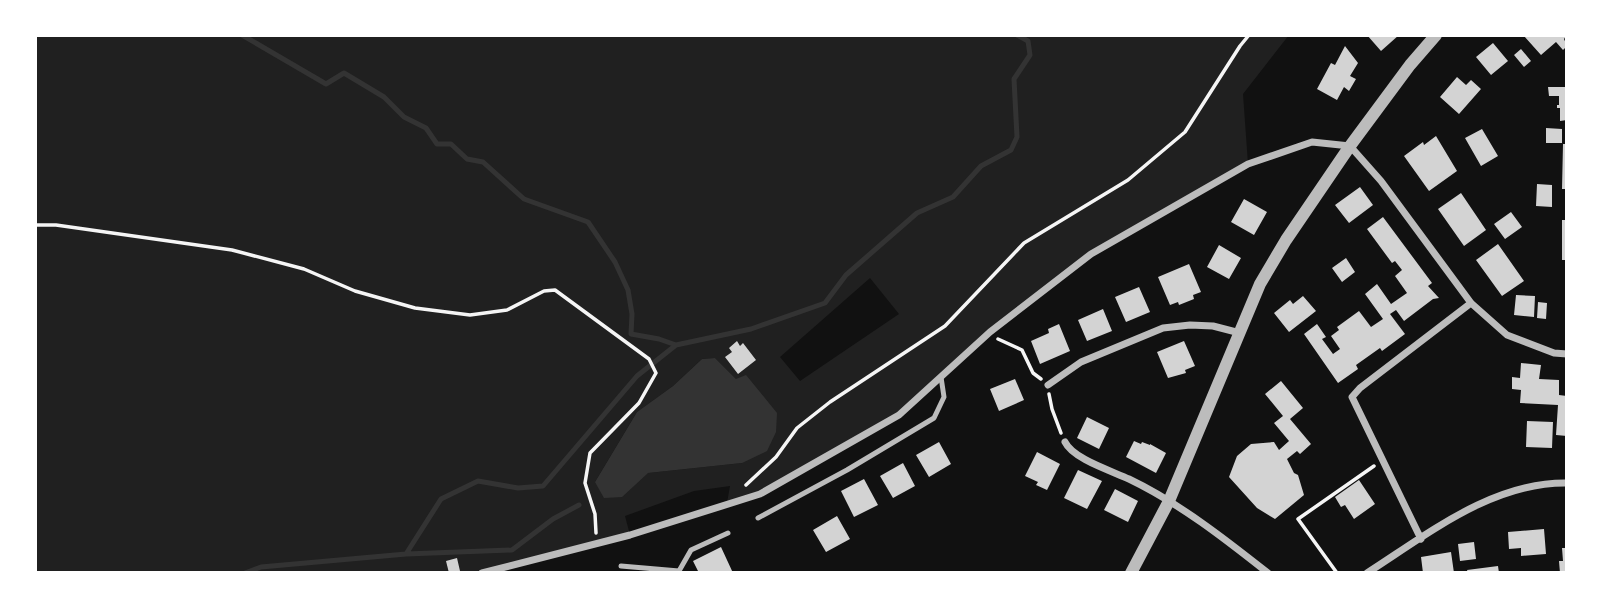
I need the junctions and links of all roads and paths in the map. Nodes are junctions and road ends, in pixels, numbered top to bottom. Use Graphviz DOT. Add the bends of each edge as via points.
graph roads {
  1 [pos="1249,35"];
  2 [pos="1436,35"];
  3 [pos="1350,145"];
  4 [pos="35,225"];
  5 [pos="1471,303"];
  6 [pos="1240,333"];
  7 [pos="998,340"];
  8 [pos="1567,354"];
  9 [pos="1033,373"];
  10 [pos="941,377"];
  11 [pos="1048,385"];
  12 [pos="1052,410"];
  13 [pos="1065,442"];
  14 [pos="1383,460"];
  15 [pos="1567,482"];
  16 [pos="1169,501"];
  17 [pos="727,503"];
  18 [pos="758,518"];
  19 [pos="728,533"];
  20 [pos="1421,539"];
  21 [pos="596,543"];
  22 [pos="621,566"];
  23 [pos="482,573"];
  24 [pos="1131,573"];
  25 [pos="1268,573"];
  26 [pos="1337,573"];
  27 [pos="1367,573"];
  1 -- 17 [label="path" via="1185,132 1128,180 1024,243 946,326 797,428 776,457"];
  2 -- 3 [label="street"];
  3 -- 5 [label="street"];
  3 -- 6 [label="street" via="1260,284"];
  3 -- 10 [label="street" via="1312,142 1248,164 1091,254 990,331"];
  4 -- 21 [label="path" via="232,250 304,269 355,291 470,315 507,310 555,290 649,359 656,373 639,403 590,453 585,483 595,514"];
  5 -- 8 [label="street" via="1507,335"];
  5 -- 14 [label="street" via="1352,397"];
  6 -- 11 [label="street" via="1213,326 1163,328 1081,362"];
  6 -- 16 [label="street"];
  7 -- 9 [label="path" via="1022,350"];
  10 -- 17 [label="street" via="899,415 760,494"];
  10 -- 18 [label="lane" via="944,397 934,418"];
  12 -- 13 [label="path"];
  13 -- 16 [label="street" via="1083,458"];
  14 -- 20 [label="street"];
  14 -- 26 [label="path" via="1298,519"];
  15 -- 20 [label="street" via="1542,482 1502,494"];
  16 -- 24 [label="street"];
  16 -- 25 [label="street"];
  17 -- 21 [label="street"];
  19 -- 22 [label="lane" via="691,550 679,571"];
  20 -- 27 [label="street"];
  21 -- 23 [label="street"];
}
